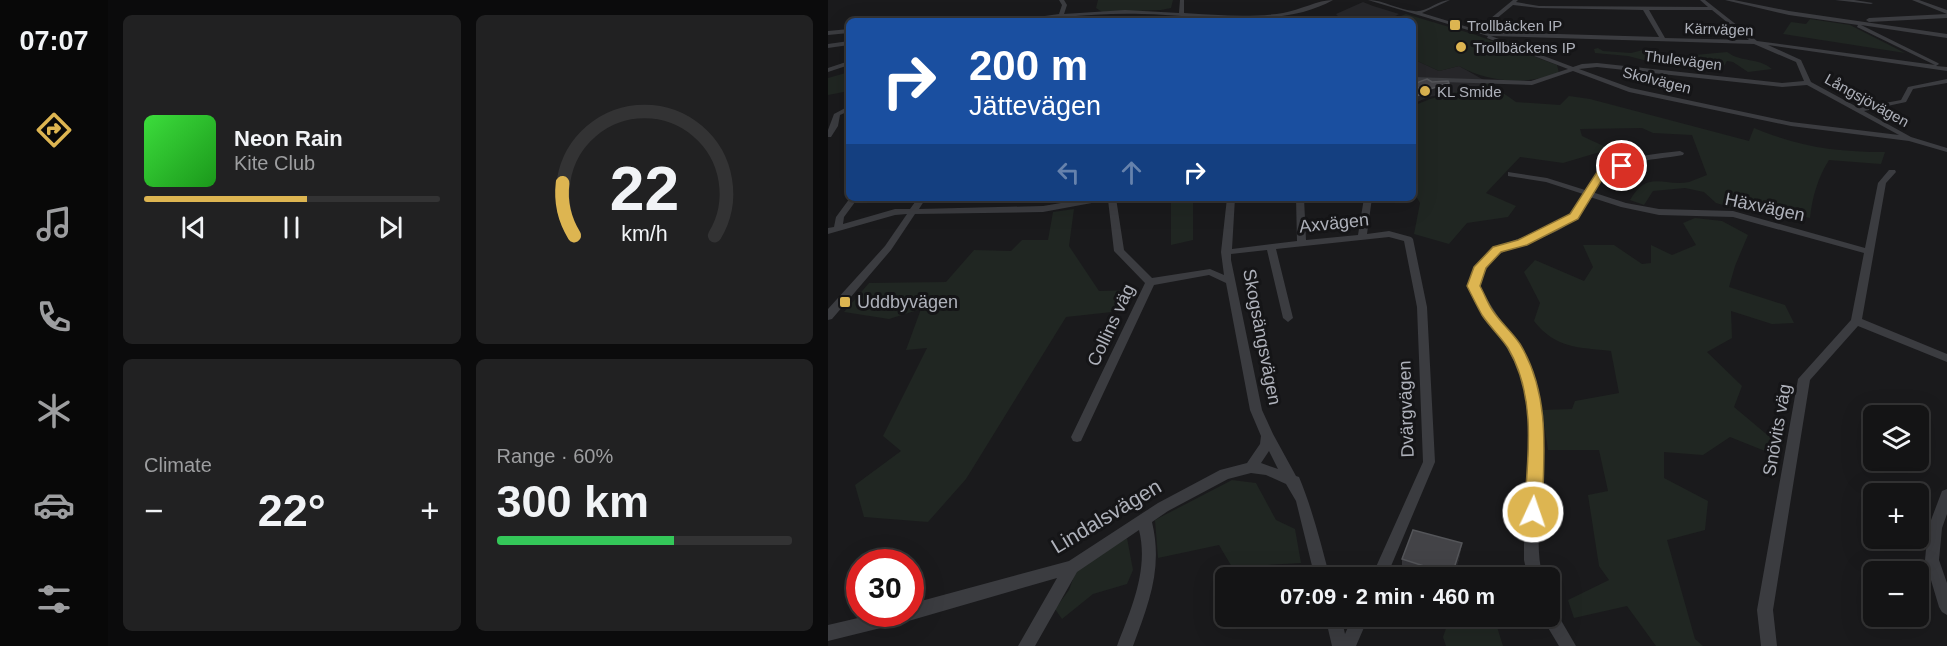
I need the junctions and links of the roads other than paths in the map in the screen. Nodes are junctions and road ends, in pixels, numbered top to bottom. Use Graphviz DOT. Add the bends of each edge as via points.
graph roads {
  1 [pos="1061,0"];
  2 [pos="1182,0"];
  3 [pos="1331,0"];
  4 [pos="1370,0"];
  5 [pos="1448,0"];
  6 [pos="1702,0"];
  7 [pos="1726,0"];
  8 [pos="1914,0"];
  9 [pos="1835,1"];
  10 [pos="1870,1"];
  11 [pos="1514,2"];
  12 [pos="1645,8"];
  13 [pos="1877,8"];
  14 [pos="1713,9"];
  15 [pos="1947,12"];
  16 [pos="1184,14"];
  17 [pos="1416,14"];
  18 [pos="1883,14"];
  19 [pos="1947,16"];
  20 [pos="948,17"];
  21 [pos="941,18"];
  22 [pos="1061,18"];
  23 [pos="1072,18"];
  24 [pos="1185,18"];
  25 [pos="1243,18"];
  26 [pos="1263,18"];
  27 [pos="1889,19"];
  28 [pos="1851,22"];
  29 [pos="846,31"];
  30 [pos="828,33"];
  31 [pos="1487,34"];
  32 [pos="1947,36"];
  33 [pos="1663,39"];
  34 [pos="1755,42"];
  35 [pos="846,43"];
  36 [pos="828,46"];
  37 [pos="846,64"];
  38 [pos="1574,69"];
  39 [pos="828,70"];
  40 [pos="1946,70"];
  41 [pos="1416,79"];
  42 [pos="1947,81"];
  43 [pos="1808,83"];
  44 [pos="846,110"];
  45 [pos="1859,110"];
  46 [pos="828,135"];
  47 [pos="1910,139"];
  48 [pos="1947,150"];
  49 [pos="1680,153"];
  50 [pos="1892,172"];
  51 [pos="1511,174"];
  52 [pos="1588,193"];
  53 [pos="852,201"];
  54 [pos="920,201"];
  55 [pos="1088,201"];
  56 [pos="1112,201"];
  57 [pos="1231,201"];
  58 [pos="1300,201"];
  59 [pos="1368,201"];
  60 [pos="913,210"];
  61 [pos="833,230"];
  62 [pos="1401,235"];
  63 [pos="1362,237"];
  64 [pos="1302,243"];
  65 [pos="1271,246"];
  66 [pos="1870,252"];
  67 [pos="1226,256"];
  68 [pos="1210,272"];
  69 [pos="1150,282"];
  70 [pos="1231,282"];
  71 [pos="828,315"];
  72 [pos="1288,318"];
  73 [pos="1856,321"];
  74 [pos="1947,358"];
  75 [pos="1267,436"];
  76 [pos="1077,437"];
  77 [pos="1251,467"];
  78 [pos="1294,481"];
  79 [pos="1947,495"];
  80 [pos="1144,520"];
  81 [pos="1072,567"];
  82 [pos="1320,567"];
  83 [pos="1383,567"];
  84 [pos="1532,567"];
  85 [pos="1947,607"];
  86 [pos="924,608"];
  87 [pos="852,627"];
  88 [pos="1336,627"];
  89 [pos="1355,627"];
  90 [pos="1556,627"];
  91 [pos="828,633"];
  92 [pos="1026,646"];
  93 [pos="1125,646"];
  94 [pos="1340,646"];
  95 [pos="1347,646"];
  96 [pos="1568,646"];
  97 [pos="1769,646"];
  1 -- 22 [label="street" via="1065,5"];
  2 -- 16 [label="street"];
  3 -- 26 [label="street"];
  4 -- 17 [label="street, Skolvägen"];
  5 -- 17 [label="street"];
  6 -- 14 [label="street, Långsjövägen"];
  7 -- 28 [label="street"];
  8 -- 15 [label="street"];
  9 -- 10 [label="street"];
  10 -- 13 [label="street"];
  11 -- 12 [label="street" via="1539,7"];
  11 -- 31 [label="street" via="1487,24"];
  12 -- 14 [label="street"];
  12 -- 33 [label="street"];
  14 -- 34 [label="street, Långsjövägen"];
  16 -- 23 [label="street" via="1137,12"];
  16 -- 24 [label="street"];
  16 -- 25 [label="street"];
  17 -- 31 [label="street, Skolvägen"];
  18 -- 27 [label="street"];
  19 -- 27 [label="street"];
  20 -- 21 [label="street"];
  27 -- 28 [label="street"];
  28 -- 32 [label="street"];
  28 -- 40 [label="street"];
  29 -- 30 [label="street"];
  31 -- 33 [label="street, Kärrvägen"];
  31 -- 38 [label="street, Skolvägen"];
  33 -- 34 [label="street, Kärrvägen"];
  34 -- 40 [label="street, Kärrvägen"];
  34 -- 43 [label="street, Långsjövägen" via="1799,61"];
  35 -- 36 [label="street"];
  37 -- 39 [label="street"];
  38 -- 41 [label="street, Thulevägen" via="1532,83"];
  38 -- 43 [label="street, Thulevägen" via="1597,65 1782,85"];
  38 -- 47 [label="street, Skolvägen" via="1629,90 1791,124"];
  42 -- 45 [label="street" via="1910,88 1906,98 1899,102"];
  43 -- 45 [label="street, Långsjövägen"];
  44 -- 46 [label="street" via="837,114"];
  45 -- 47 [label="street, Långsjövägen"];
  47 -- 48 [label="street, Skolvägen"];
  49 -- 52 [label="street" via="1642,158 1601,174"];
  50 -- 66 [label="street" via="1882,183"];
  51 -- 52 [label="street, Häxvägen"];
  52 -- 66 [label="street, Häxvägen" via="1659,212 1733,214"];
  52 -- 84 [label="street" via="1574,216 1522,243 1497,249 1480,267 1474,286 1488,314 1514,346 1534,403 1537,444 1529,557"];
  53 -- 61 [label="street"];
  54 -- 60 [label="street"];
  55 -- 60 [label="street" via="1043,209"];
  56 -- 69 [label="street" via="1119,250"];
  57 -- 67 [label="street, Skogsängsvägen"];
  58 -- 64 [label="street"];
  59 -- 63 [label="street"];
  60 -- 61 [label="street"];
  60 -- 71 [label="street" via="888,248"];
  62 -- 63 [label="street, Axvägen"];
  62 -- 83 [label="street, Dvärgvägen" via="1408,239 1422,307 1429,462"];
  63 -- 64 [label="street, Axvägen"];
  64 -- 65 [label="street, Axvägen"];
  65 -- 67 [label="street, Axvägen"];
  65 -- 72 [label="street"];
  66 -- 73 [label="street"];
  67 -- 68 [label="street, Collins väg"];
  67 -- 70 [label="street, Skogsängsvägen"];
  68 -- 69 [label="street, Collins väg"];
  68 -- 70 [label="street"];
  69 -- 76 [label="street, Collins väg"];
  70 -- 75 [label="street, Skogsängsvägen" via="1256,410"];
  73 -- 74 [label="street"];
  73 -- 97 [label="street, Snövits väg" via="1804,379 1765,610"];
  75 -- 77 [label="street" via="1266,445"];
  75 -- 78 [label="street, Skogsängsvägen"];
  77 -- 78 [label="street"];
  77 -- 80 [label="street, Lindalsvägen" via="1200,485"];
  78 -- 82 [label="street, Skogsängsvägen"];
  79 -- 85 [label="street" via="1935,528 1932,560"];
  80 -- 81 [label="street, Lindalsvägen"];
  80 -- 93 [label="street" via="1151,553 1148,586"];
  81 -- 86 [label="street, Lindalsvägen"];
  81 -- 92 [label="street"];
  87 -- 91 [label="street"];
  88 -- 94 [label="street"];
  89 -- 95 [label="street"];
  90 -- 96 [label="street"];
}
